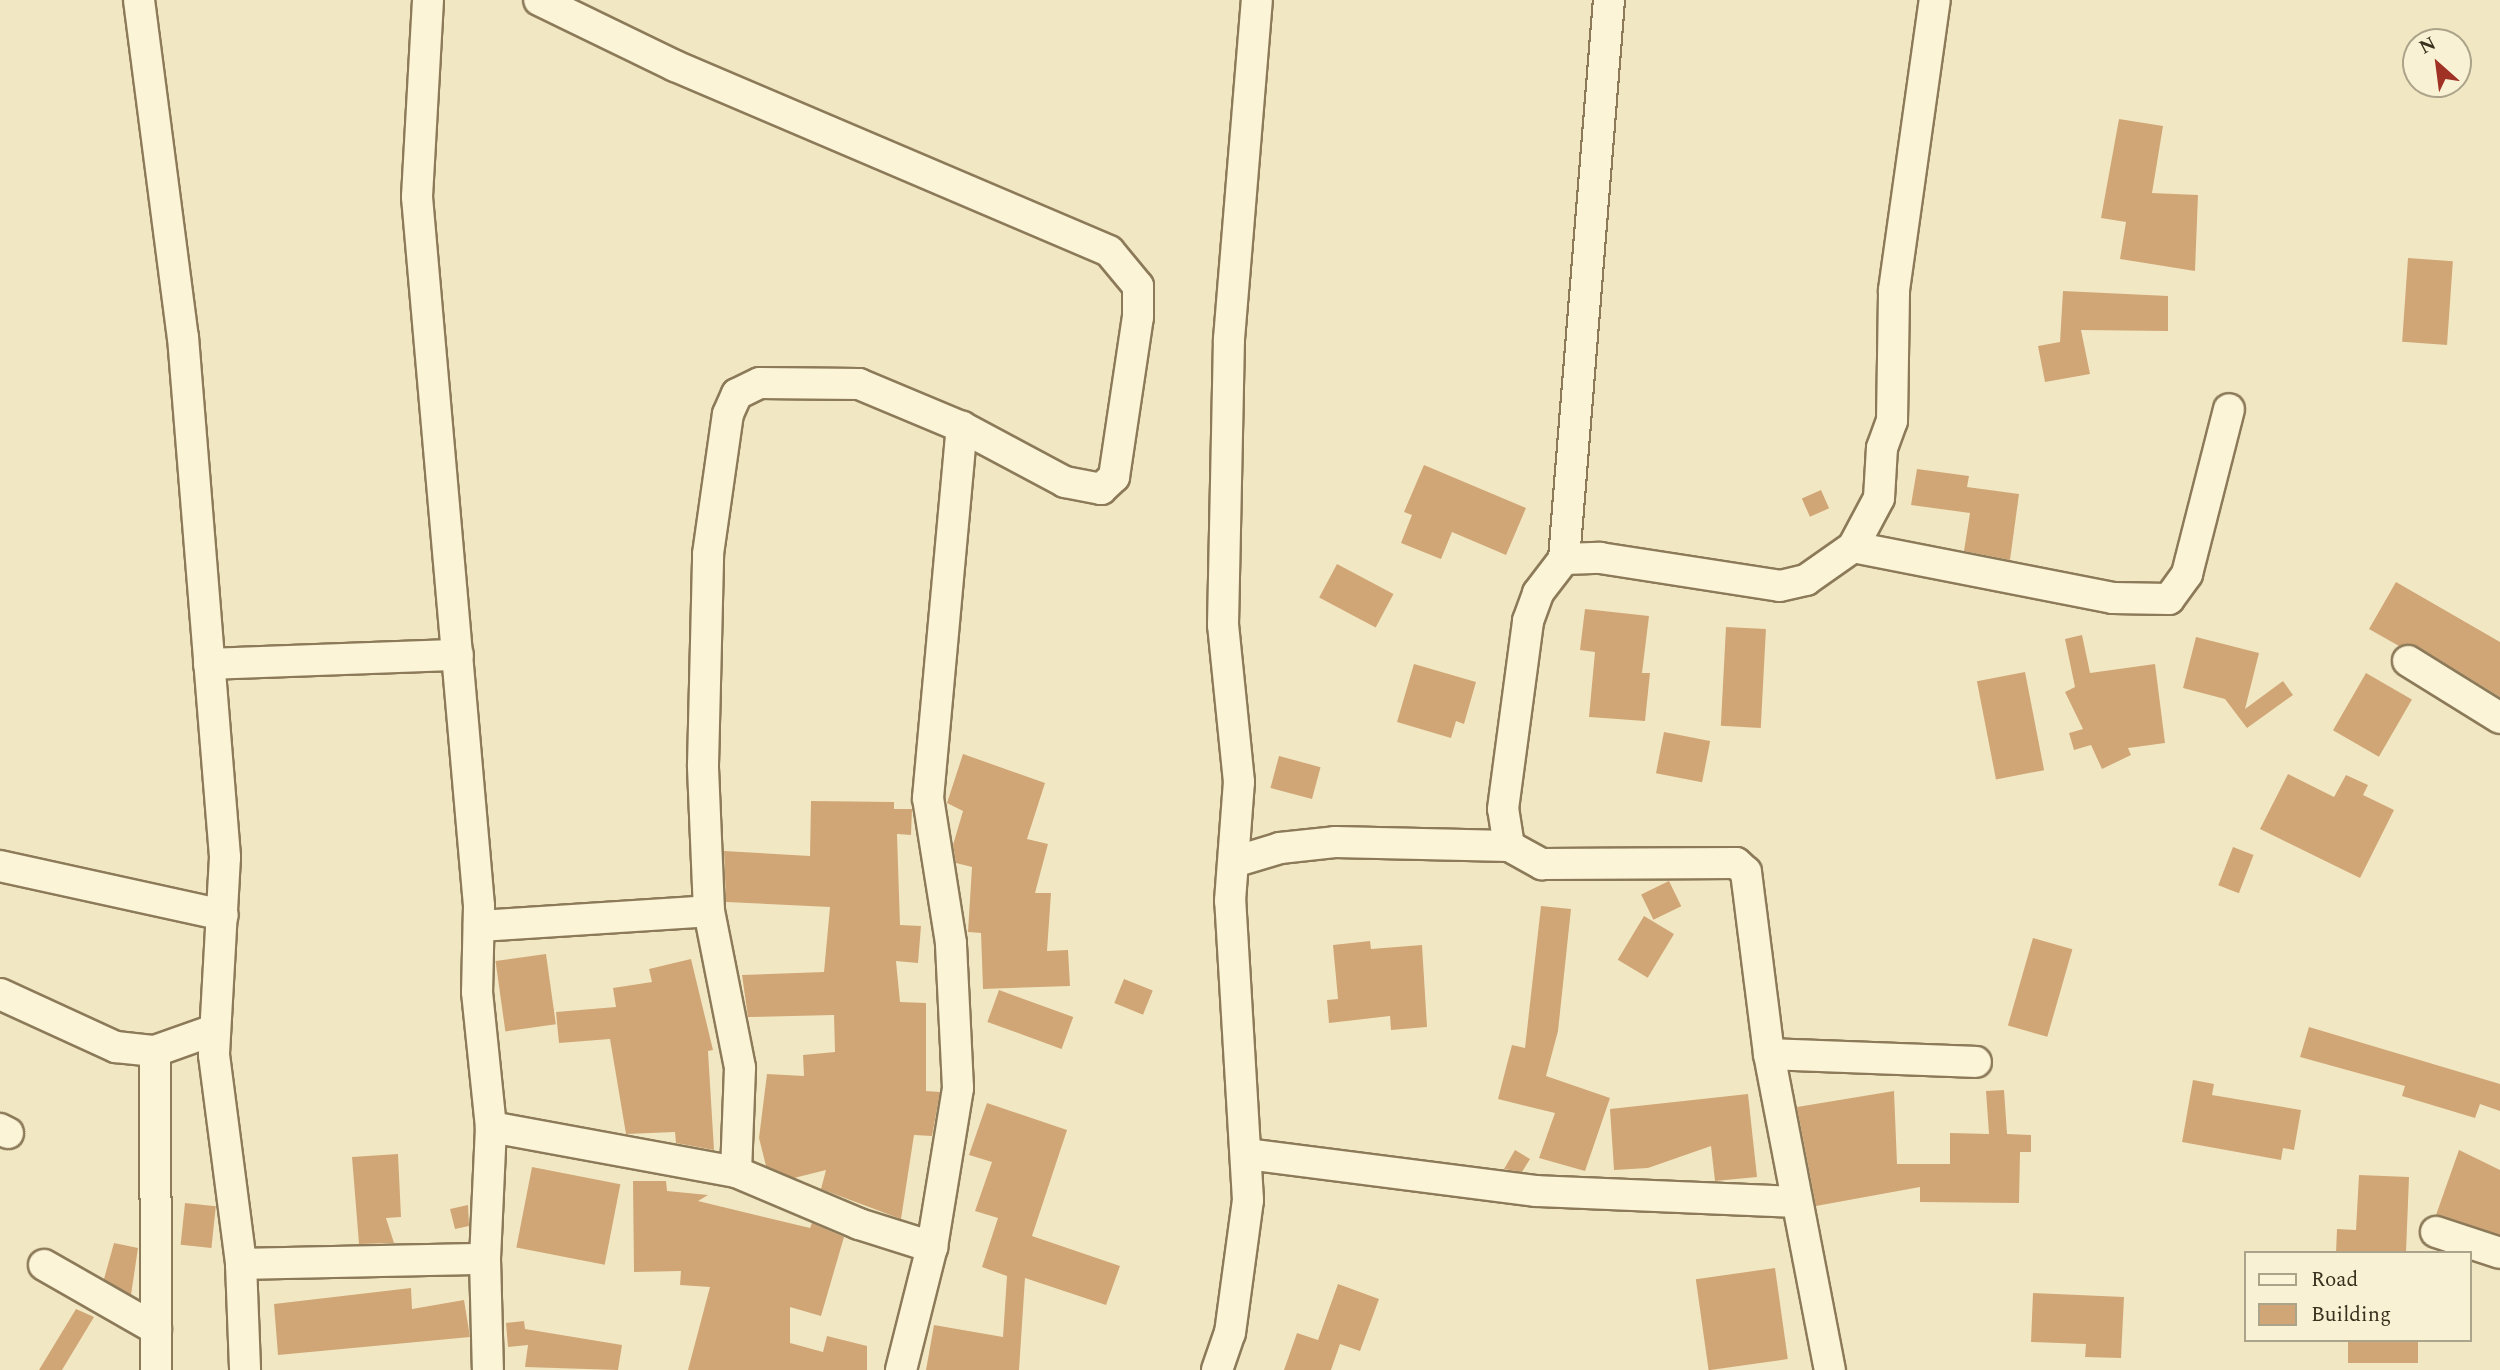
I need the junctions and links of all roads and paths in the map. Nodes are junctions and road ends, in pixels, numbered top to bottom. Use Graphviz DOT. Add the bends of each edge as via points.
graph roads {
  1 [pos="139,0"];
  2 [pos="428,0"];
  3 [pos="539,0"];
  4 [pos="1257,0"];
  5 [pos="1609,0"];
  6 [pos="1935,0"];
  7 [pos="2229,409"];
  8 [pos="962,427"];
  9 [pos="1853,547"];
  10 [pos="1564,559"];
  11 [pos="458,655"];
  12 [pos="2407,661"];
  13 [pos="209,664"];
  14 [pos="2500,718"];
  15 [pos="1508,846"];
  16 [pos="1234,862"];
  17 [pos="0,866"];
  18 [pos="709,911"];
  19 [pos="223,915"];
  20 [pos="479,926"];
  21 [pos="0,993"];
  22 [pos="214,1030"];
  23 [pos="155,1051"];
  24 [pos="1769,1054"];
  25 [pos="1976,1062"];
  26 [pos="491,1128"];
  27 [pos="1247,1154"];
  28 [pos="736,1172"];
  29 [pos="1794,1202"];
  30 [pos="2436,1232"];
  31 [pos="932,1247"];
  32 [pos="2500,1253"];
  33 [pos="485,1259"];
  34 [pos="242,1264"];
  35 [pos="44,1265"];
  36 [pos="156,1329"];
  37 [pos="156,1370"];
  38 [pos="245,1370"];
  39 [pos="488,1370"];
  40 [pos="901,1370"];
  41 [pos="1217,1370"];
  42 [pos="1830,1370"];
  1 -- 13 [label="street" via="183,337"];
  2 -- 11 [label="street" via="417,197"];
  3 -- 8 [label="street" via="675,66 1109,251 1138,286 1114,477 1101,489 1065,482"];
  4 -- 16 [label="street" via="1229,339 1223,625 1239,782"];
  5 -- 10 [label="street"];
  6 -- 9 [label="street" via="1894,290 1892,421 1882,448 1879,498"];
  7 -- 9 [label="street" via="2187,574 2169,599 2113,598"];
  8 -- 18 [label="street" via="859,384 761,383 737,394 728,414 708,554 703,765"];
  8 -- 31 [label="street" via="928,798 951,943 958,1088"];
  9 -- 10 [label="street" via="1806,580 1780,586 1600,558"];
  10 -- 15 [label="street" via="1538,593 1528,621 1503,809"];
  11 -- 13 [label="street"];
  11 -- 20 [label="street"];
  12 -- 14 [label="street"];
  13 -- 19 [label="street" via="225,857"];
  15 -- 16 [label="street" via="1335,842 1280,848"];
  15 -- 24 [label="street" via="1542,864 1736,863 1752,890"];
  16 -- 27 [label="street" via="1237,1087"];
  17 -- 19 [label="street"];
  18 -- 20 [label="street"];
  18 -- 28 [label="street" via="740,1068"];
  19 -- 22 [label="street"];
  20 -- 26 [label="street" via="477,992"];
  21 -- 23 [label="street" via="105,1043"];
  22 -- 23 [label="street"];
  22 -- 34 [label="street"];
  23 -- 36 [label="street"];
  24 -- 25 [label="street"];
  24 -- 29 [label="street"];
  26 -- 28 [label="street"];
  26 -- 33 [label="street"];
  27 -- 29 [label="street" via="1536,1191"];
  27 -- 41 [label="street" via="1243,1248 1230,1333"];
  28 -- 31 [label="street" via="859,1224"];
  29 -- 42 [label="street" via="1820,1296"];
  30 -- 32 [label="street"];
  31 -- 40 [label="street"];
  33 -- 34 [label="street"];
  33 -- 39 [label="street"];
  34 -- 38 [label="street"];
  35 -- 36 [label="street"];
  36 -- 37 [label="street"];
}
